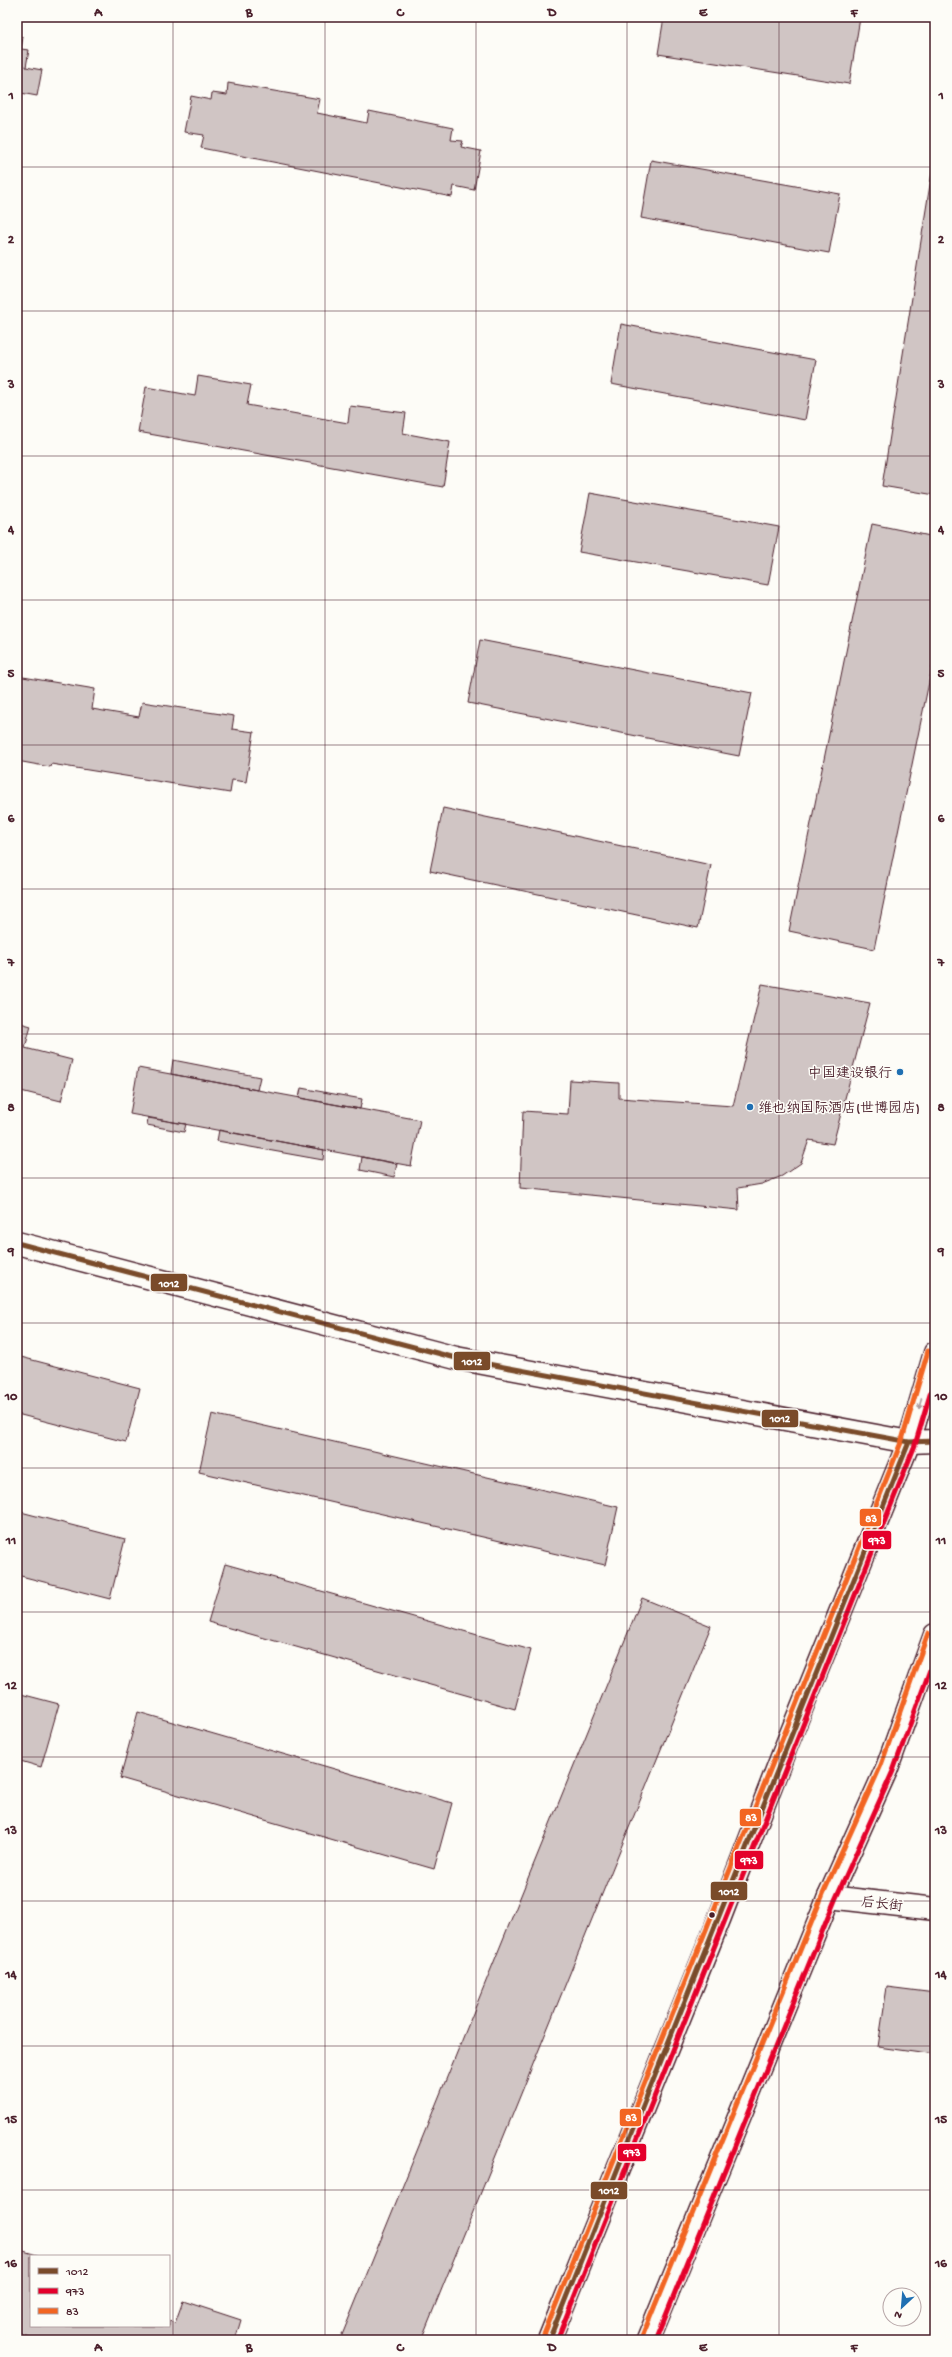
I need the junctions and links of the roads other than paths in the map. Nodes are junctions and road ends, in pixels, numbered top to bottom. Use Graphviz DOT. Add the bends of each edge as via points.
graph roads {
  1 [pos="17,1243"];
  2 [pos="935,1353"];
  3 [pos="935,1441"];
  4 [pos="909,1442"];
  5 [pos="935,1635"];
  6 [pos="829,1897"];
  7 [pos="935,1909"];
  8 [pos="549,2340"];
  9 [pos="648,2340"];
  1 -- 4 [label="main road" via="456,1358"];
  2 -- 4 [label="main road, one-way"];
  3 -- 4 [label="main road"];
  4 -- 8 [label="main road"];
  5 -- 6 [label="main road" via="887,1768"];
  6 -- 7 [label="main road, 后长街"];
  6 -- 9 [label="main road"];
}
